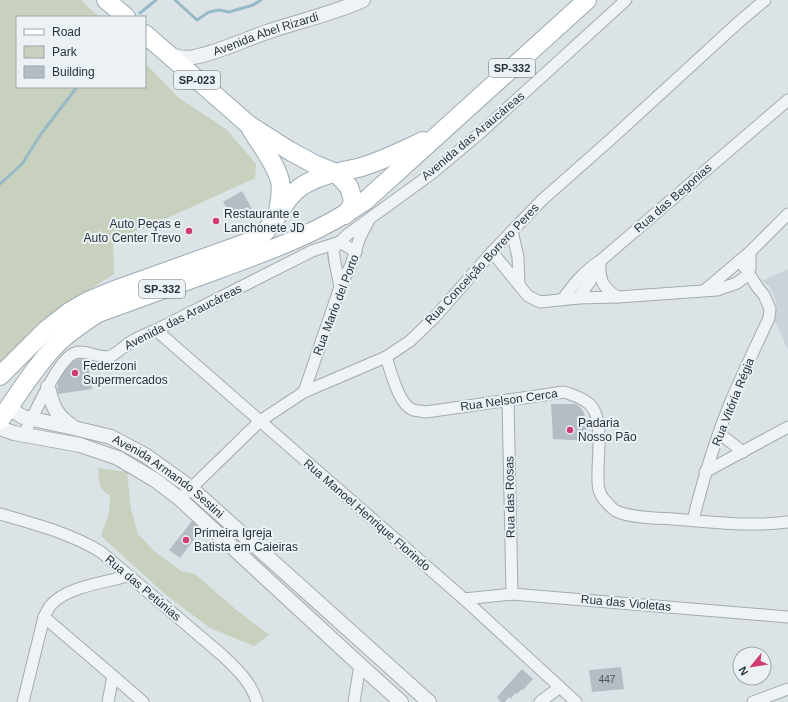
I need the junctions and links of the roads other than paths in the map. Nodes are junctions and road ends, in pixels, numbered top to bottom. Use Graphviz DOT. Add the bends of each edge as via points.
graph roads {
  1 [pos="106,0"];
  2 [pos="363,0"];
  3 [pos="587,0"];
  4 [pos="626,0"];
  5 [pos="765,0"];
  6 [pos="125,16"];
  7 [pos="146,35"];
  8 [pos="167,54"];
  9 [pos="788,100"];
  10 [pos="249,125"];
  11 [pos="436,135"];
  12 [pos="290,151"];
  13 [pos="379,161"];
  14 [pos="334,172"];
  15 [pos="278,214"];
  16 [pos="788,214"];
  17 [pos="345,215"];
  18 [pos="370,219"];
  19 [pos="512,231"];
  20 [pos="340,242"];
  21 [pos="312,252"];
  22 [pos="356,252"];
  23 [pos="492,252"];
  24 [pos="750,252"];
  25 [pos="334,259"];
  26 [pos="738,261"];
  27 [pos="351,265"];
  28 [pos="600,265"];
  29 [pos="748,273"];
  30 [pos="725,274"];
  31 [pos="519,285"];
  32 [pos="732,285"];
  33 [pos="340,287"];
  34 [pos="758,288"];
  35 [pos="705,290"];
  36 [pos="618,297"];
  37 [pos="578,298"];
  38 [pos="562,300"];
  39 [pos="156,330"];
  40 [pos="386,357"];
  41 [pos="0,376"];
  42 [pos="48,387"];
  43 [pos="304,392"];
  44 [pos="508,400"];
  45 [pos="10,405"];
  46 [pos="32,419"];
  47 [pos="0,420"];
  48 [pos="260,421"];
  49 [pos="788,427"];
  50 [pos="0,428"];
  51 [pos="74,428"];
  52 [pos="719,433"];
  53 [pos="23,435"];
  54 [pos="743,452"];
  55 [pos="706,472"];
  56 [pos="191,488"];
  57 [pos="180,499"];
  58 [pos="0,514"];
  59 [pos="693,520"];
  60 [pos="788,522"];
  61 [pos="128,576"];
  62 [pos="512,594"];
  63 [pos="464,599"];
  64 [pos="44,617"];
  65 [pos="788,617"];
  66 [pos="360,665"];
  67 [pos="113,676"];
  68 [pos="560,687"];
  69 [pos="788,689"];
  70 [pos="23,702"];
  71 [pos="108,702"];
  72 [pos="143,702"];
  73 [pos="257,702"];
  74 [pos="354,702"];
  75 [pos="401,702"];
  76 [pos="429,702"];
  77 [pos="540,702"];
  78 [pos="576,702"];
  79 [pos="753,702"];
  1 -- 6 [label="main road"];
  2 -- 8 [label="street, Avenida Abel Rizardi" via="216,52 185,58"];
  3 -- 11 [label="main road, SP-332"];
  4 -- 18 [label="street, Avenida das Araucáreas" via="480,133 431,174"];
  5 -- 19 [label="street, Rua Conceição Borrero Peres" via="560,182"];
  7 -- 8 [label="main road, SP-023"];
  8 -- 10 [label="main road, SP-023"];
  9 -- 28 [label="street, Rua das Begonias"];
  10 -- 12 [label="main road, SP-023"];
  10 -- 15 [label="main road, SP-023" via="280,180"];
  11 -- 13 [label="main road, SP-332"];
  11 -- 17 [label="main road, SP-332" via="365,201"];
  12 -- 13 [label="main road" via="327,162"];
  12 -- 14 [label="main road, SP-023"];
  13 -- 14 [label="main road, SP-332"];
  14 -- 15 [label="main road, SP-332" via="315,179 291,194"];
  14 -- 17 [label="main road" via="345,182 352,194 351,207"];
  15 -- 41 [label="main road, SP-332" via="269,229 257,238 112,291 68,312"];
  16 -- 24 [label="street"];
  17 -- 45 [label="main road, SP-332" via="299,238 247,259 98,313 57,344"];
  18 -- 20 [label="street, Avenida das Araucáreas"];
  18 -- 22 [label="street, Rua Mario del Porto"];
  19 -- 23 [label="street, Rua Conceição Borrero Peres"];
  19 -- 31 [label="street" via="518,256"];
  20 -- 21 [label="street, Avenida das Araucáreas"];
  20 -- 22 [label="street"];
  20 -- 25 [label="street" via="334,251"];
  21 -- 25 [label="street"];
  21 -- 39 [label="street, Avenida das Araucáreas"];
  22 -- 27 [label="street, Rua Mario del Porto"];
  23 -- 31 [label="street"];
  23 -- 40 [label="street, Rua Conceição Borrero Peres" via="434,318 410,341"];
  24 -- 26 [label="street"];
  24 -- 29 [label="street"];
  25 -- 27 [label="street"];
  25 -- 33 [label="street"];
  26 -- 29 [label="street, Rua Vitória Régia"];
  26 -- 30 [label="street"];
  27 -- 33 [label="street, Rua Mario del Porto"];
  28 -- 36 [label="street" via="602,282"];
  28 -- 37 [label="street, Rua das Begonias"];
  28 -- 38 [label="street, Rua das Begonias" via="582,275"];
  29 -- 32 [label="street" via="743,280"];
  29 -- 34 [label="street, Rua Vitória Régia"];
  30 -- 32 [label="street"];
  30 -- 35 [label="street"];
  31 -- 38 [label="street" via="533,300"];
  32 -- 34 [label="street"];
  32 -- 35 [label="street" via="717,290"];
  33 -- 43 [label="street, Rua Mario del Porto"];
  34 -- 52 [label="street, Rua Vitória Régia" via="768,303 769,318"];
  35 -- 36 [label="street"];
  36 -- 37 [label="street"];
  37 -- 38 [label="street"];
  39 -- 42 [label="street, Avenida das Araucáreas" via="134,339 111,356 81,352 69,356 59,367"];
  39 -- 48 [label="street, Rua Manoel Henrique Florindo"];
  40 -- 43 [label="street, Rua Conceição Borrero Peres"];
  40 -- 44 [label="street, Rua Nelson Cerca" via="402,400 414,410 426,412"];
  42 -- 46 [label="street, Avenida das Araucáreas"];
  42 -- 51 [label="street" via="59,416"];
  43 -- 48 [label="street, Rua Conceição Borrero Peres"];
  44 -- 59 [label="street, Rua Nelson Cerca" via="564,392 589,403 595,410 598,421 598,487 609,506 617,511 639,516"];
  44 -- 62 [label="street, Rua das Rosas"];
  45 -- 46 [label="street, Avenida Armando Sestini" via="23,418"];
  45 -- 47 [label="main road, SP-332"];
  46 -- 51 [label="street, Avenida Armando Sestini"];
  46 -- 53 [label="street, Avenida das Araucáreas"];
  48 -- 56 [label="street, Rua Conceição Borrero Peres"];
  48 -- 63 [label="street, Rua Manoel Henrique Florindo"];
  49 -- 54 [label="street"];
  50 -- 53 [label="street, Avenida Armando Sestini"];
  51 -- 56 [label="street, Avenida Armando Sestini" via="111,438 128,446"];
  52 -- 54 [label="street"];
  52 -- 55 [label="street, Rua Vitória Régia"];
  53 -- 57 [label="street, Avenida Armando Sestini" via="80,445 118,458 155,480"];
  54 -- 55 [label="street"];
  55 -- 59 [label="street, Rua Vitória Régia"];
  56 -- 57 [label="street, Rua Conceição Borrero Peres"];
  56 -- 76 [label="street, Avenida Armando Sestini"];
  57 -- 66 [label="street, Avenida Armando Sestini"];
  58 -- 61 [label="street, Rua das Petúnias" via="84,542 101,552"];
  59 -- 60 [label="street, Rua Nelson Cerca" via="772,524"];
  61 -- 64 [label="street" via="63,595 50,606"];
  61 -- 73 [label="street, Rua das Petúnias" via="239,671 249,683"];
  62 -- 63 [label="street, Rua das Violetas"];
  62 -- 65 [label="street, Rua das Violetas"];
  63 -- 68 [label="street, Rua Manoel Henrique Florindo"];
  64 -- 67 [label="street"];
  64 -- 70 [label="street"];
  66 -- 74 [label="street"];
  66 -- 75 [label="street, Avenida Armando Sestini"];
  67 -- 71 [label="street"];
  67 -- 72 [label="street"];
  68 -- 77 [label="street"];
  68 -- 78 [label="street, Rua Manoel Henrique Florindo"];
  69 -- 79 [label="street"];
}
